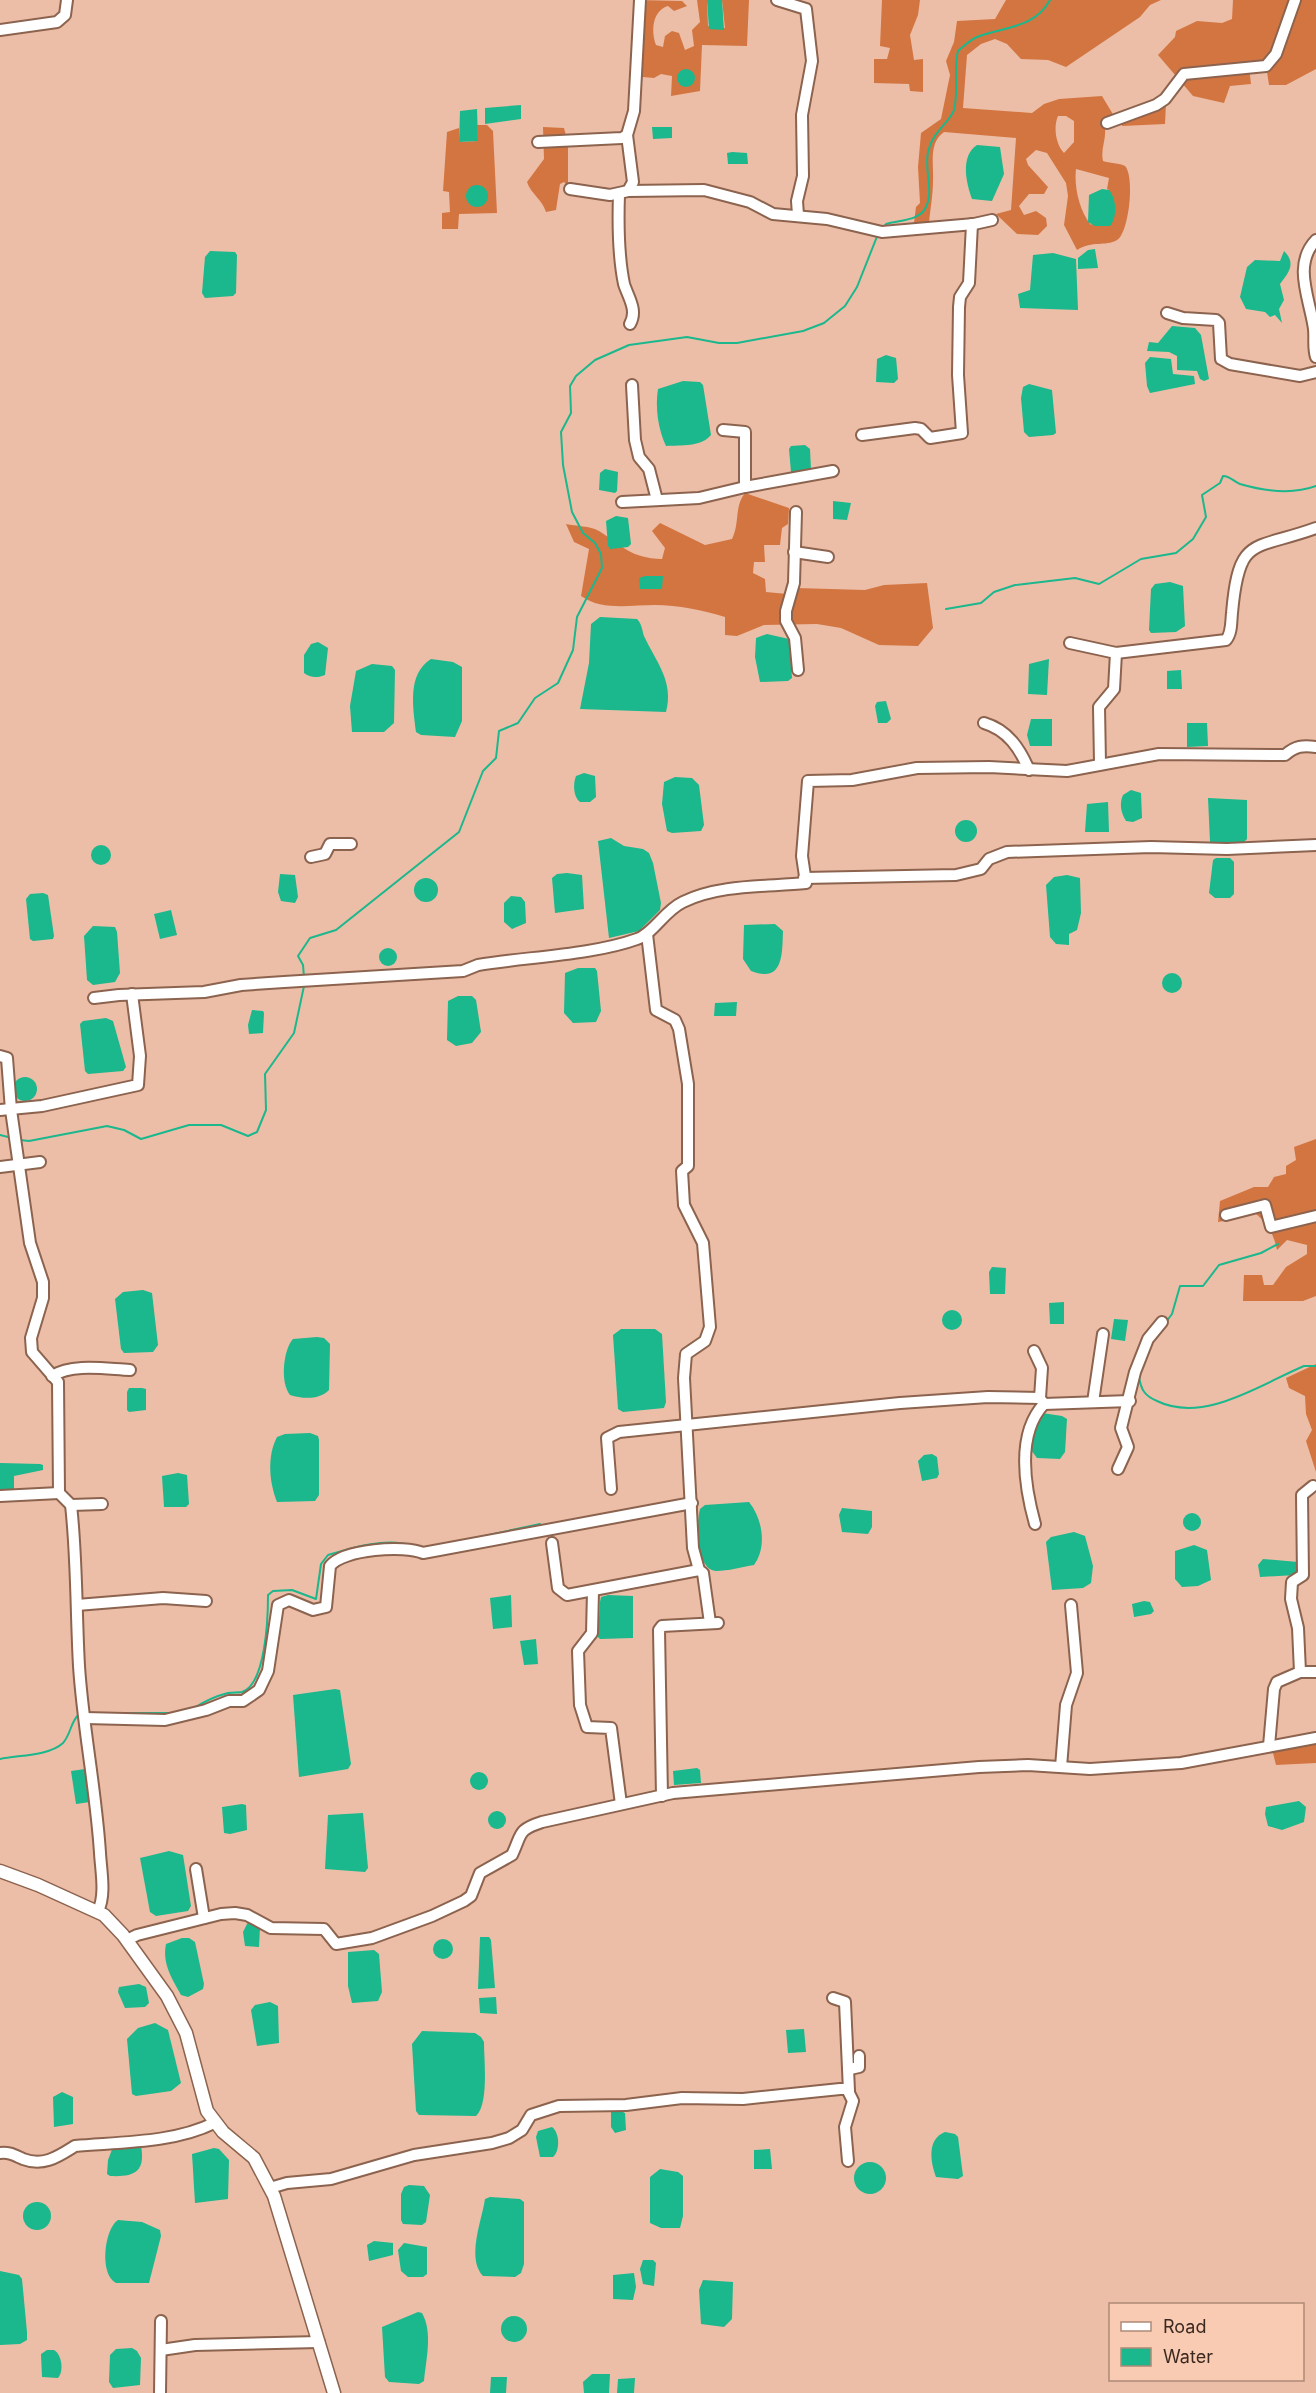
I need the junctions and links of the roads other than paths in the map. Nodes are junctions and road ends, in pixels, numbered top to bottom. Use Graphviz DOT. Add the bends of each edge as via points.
graph roads {
  1 [pos="67,0"];
  2 [pos="640,0"];
  3 [pos="777,0"];
  4 [pos="1295,0"];
  5 [pos="0,30"];
  6 [pos="1107,123"];
  7 [pos="627,135"];
  8 [pos="538,142"];
  9 [pos="570,189"];
  10 [pos="624,193"];
  11 [pos="798,215"];
  12 [pos="992,220"];
  13 [pos="972,224"];
  14 [pos="1316,240"];
  15 [pos="1167,313"];
  16 [pos="630,324"];
  17 [pos="1316,357"];
  18 [pos="1316,372"];
  19 [pos="632,385"];
  20 [pos="723,430"];
  21 [pos="862,435"];
  22 [pos="833,471"];
  23 [pos="745,487"];
  24 [pos="657,500"];
  25 [pos="622,502"];
  26 [pos="796,512"];
  27 [pos="1316,528"];
  28 [pos="794,552"];
  29 [pos="828,557"];
  30 [pos="1070,643"];
  31 [pos="1116,653"];
  32 [pos="798,670"];
  33 [pos="984,723"];
  34 [pos="1316,747"];
  35 [pos="1100,763"];
  36 [pos="1029,770"];
  37 [pos="351,844"];
  38 [pos="1316,845"];
  39 [pos="310,856"];
  40 [pos="804,878"];
  41 [pos="647,934"];
  42 [pos="132,994"];
  43 [pos="94,998"];
  44 [pos="0,1056"];
  45 [pos="6,1110"];
  46 [pos="40,1162"];
  47 [pos="20,1164"];
  48 [pos="0,1167"];
  49 [pos="1226,1215"];
  50 [pos="1316,1216"];
  51 [pos="1162,1322"];
  52 [pos="1103,1334"];
  53 [pos="1034,1351"];
  54 [pos="130,1370"];
  55 [pos="52,1376"];
  56 [pos="1042,1401"];
  57 [pos="1130,1401"];
  58 [pos="1093,1402"];
  59 [pos="688,1425"];
  60 [pos="1118,1469"];
  61 [pos="1313,1486"];
  62 [pos="611,1489"];
  63 [pos="59,1493"];
  64 [pos="0,1496"];
  65 [pos="692,1503"];
  66 [pos="102,1504"];
  67 [pos="71,1505"];
  68 [pos="1035,1524"];
  69 [pos="552,1543"];
  70 [pos="699,1570"];
  71 [pos="593,1591"];
  72 [pos="206,1600"];
  73 [pos="77,1605"];
  74 [pos="1071,1605"];
  75 [pos="1300,1672"];
  76 [pos="1316,1672"];
  77 [pos="85,1718"];
  78 [pos="1316,1738"];
  79 [pos="1269,1746"];
  80 [pos="1061,1767"];
  81 [pos="662,1796"];
  82 [pos="621,1804"];
  83 [pos="196,1869"];
  84 [pos="0,1871"];
  85 [pos="98,1911"];
  86 [pos="204,1918"];
  87 [pos="127,1940"];
  88 [pos="833,1998"];
  89 [pos="859,2056"];
  90 [pos="850,2069"];
  91 [pos="849,2091"];
  92 [pos="214,2123"];
  93 [pos="0,2153"];
  94 [pos="848,2161"];
  95 [pos="270,2188"];
  96 [pos="161,2321"];
  97 [pos="319,2342"];
  98 [pos="161,2350"];
  99 [pos="160,2393"];
  100 [pos="334,2393"];
  1 -- 5 [label="street" via="65,15 57,22"];
  2 -- 7 [label="street" via="634,111"];
  3 -- 11 [label="street" via="806,9 812,61 802,115 803,176"];
  4 -- 6 [label="street" via="1276,54 1266,66 1184,74 1156,105"];
  7 -- 8 [label="street"];
  7 -- 10 [label="street" via="633,182"];
  9 -- 10 [label="street"];
  10 -- 11 [label="street" via="704,190 750,202 773,213"];
  10 -- 16 [label="street" via="618,223 622,273 634,311"];
  11 -- 13 [label="street" via="882,232"];
  12 -- 13 [label="street"];
  13 -- 21 [label="street" via="969,283 958,307 962,434 930,438 921,429 915,429"];
  14 -- 17 [label="street" via="1304,257 1303,276"];
  15 -- 18 [label="street" via="1216,320 1221,359 1230,364 1300,376"];
  19 -- 24 [label="street" via="635,440 639,457 649,469"];
  20 -- 23 [label="street" via="745,432"];
  22 -- 23 [label="street"];
  23 -- 24 [label="street" via="699,498"];
  24 -- 25 [label="street"];
  26 -- 28 [label="street"];
  27 -- 31 [label="street" via="1269,540 1242,560 1235,576 1226,640"];
  28 -- 29 [label="street"];
  28 -- 32 [label="street" via="794,582 786,621 795,638"];
  30 -- 31 [label="street"];
  31 -- 35 [label="street" via="1114,689 1100,707"];
  33 -- 36 [label="street" via="1007,736 1021,752"];
  34 -- 35 [label="street" via="1304,745 1285,755 1159,754"];
  35 -- 36 [label="street" via="1067,771"];
  36 -- 40 [label="street" via="917,768 852,780 808,781 803,815"];
  37 -- 39 [label="street" via="330,844 325,854"];
  38 -- 40 [label="street" via="1008,852 989,859 981,869 956,875"];
  40 -- 41 [label="street" via="806,883 701,894 664,914"];
  41 -- 42 [label="street" via="615,945 478,965 463,971"];
  41 -- 59 [label="street" via="656,1010 675,1020 680,1029 688,1084 688,1166 682,1171 684,1204 704,1243 708,1334 705,1341 690,1350 685,1362"];
  42 -- 43 [label="street"];
  42 -- 45 [label="street" via="140,1056 138,1084 59,1103"];
  44 -- 45 [label="street" via="7,1058"];
  45 -- 47 [label="street"];
  46 -- 47 [label="street"];
  47 -- 48 [label="street"];
  47 -- 55 [label="street" via="30,1243 43,1282 43,1298 31,1338 32,1352"];
  49 -- 50 [label="street" via="1265,1205 1271,1227"];
  51 -- 57 [label="street" via="1139,1358"];
  52 -- 58 [label="street"];
  53 -- 56 [label="street" via="1042,1368"];
  54 -- 55 [label="street" via="72,1369"];
  55 -- 63 [label="street" via="58,1382"];
  56 -- 58 [label="street"];
  56 -- 59 [label="street" via="988,1397"];
  56 -- 68 [label="street" via="1033,1416 1028,1438 1026,1490"];
  57 -- 58 [label="street"];
  57 -- 60 [label="street" via="1121,1428 1128,1447"];
  59 -- 62 [label="street" via="638,1429 607,1437"];
  59 -- 65 [label="street"];
  61 -- 75 [label="street" via="1302,1495 1303,1575 1292,1582"];
  63 -- 64 [label="street"];
  63 -- 67 [label="street"];
  65 -- 70 [label="street" via="693,1548"];
  65 -- 77 [label="street" via="423,1553 397,1548 339,1559 330,1566 326,1607 313,1610 289,1600 278,1605 268,1671 260,1690 243,1701 229,1701 165,1720"];
  66 -- 67 [label="street"];
  67 -- 73 [label="street"];
  69 -- 71 [label="street" via="561,1592 571,1595"];
  70 -- 71 [label="street"];
  70 -- 81 [label="street" via="704,1573 714,1623 662,1626 659,1630"];
  71 -- 82 [label="street" via="592,1634 578,1651 580,1705 587,1727 611,1728"];
  72 -- 73 [label="street" via="163,1598"];
  73 -- 77 [label="street"];
  74 -- 80 [label="street" via="1077,1673 1066,1705"];
  75 -- 76 [label="street"];
  75 -- 79 [label="street" via="1277,1682 1274,1689"];
  77 -- 85 [label="street" via="99,1843 102,1900"];
  78 -- 79 [label="street"];
  79 -- 80 [label="street" via="1181,1763"];
  80 -- 81 [label="street" via="980,1767 802,1780"];
  81 -- 82 [label="street"];
  82 -- 86 [label="street" via="524,1829 513,1855 480,1873 471,1896 372,1938 336,1944 324,1929 271,1928 235,1913"];
  83 -- 86 [label="street"];
  84 -- 85 [label="main road"];
  85 -- 87 [label="main road"];
  86 -- 87 [label="street"];
  87 -- 92 [label="main road" via="179,2018 202,2100"];
  88 -- 90 [label="street" via="845,2002"];
  89 -- 90 [label="street" via="859,2067"];
  90 -- 91 [label="street"];
  91 -- 94 [label="street" via="853,2101 845,2127"];
  91 -- 95 [label="street" via="559,2106 531,2115 522,2130 509,2138 465,2149 414,2155 331,2179"];
  92 -- 93 [label="street" via="173,2135 75,2146 52,2160 32,2161"];
  92 -- 95 [label="main road" via="254,2158"];
  95 -- 97 [label="main road" via="283,2218"];
  96 -- 98 [label="street"];
  97 -- 98 [label="street" via="195,2345"];
  97 -- 100 [label="main road"];
  98 -- 99 [label="street"];
}
